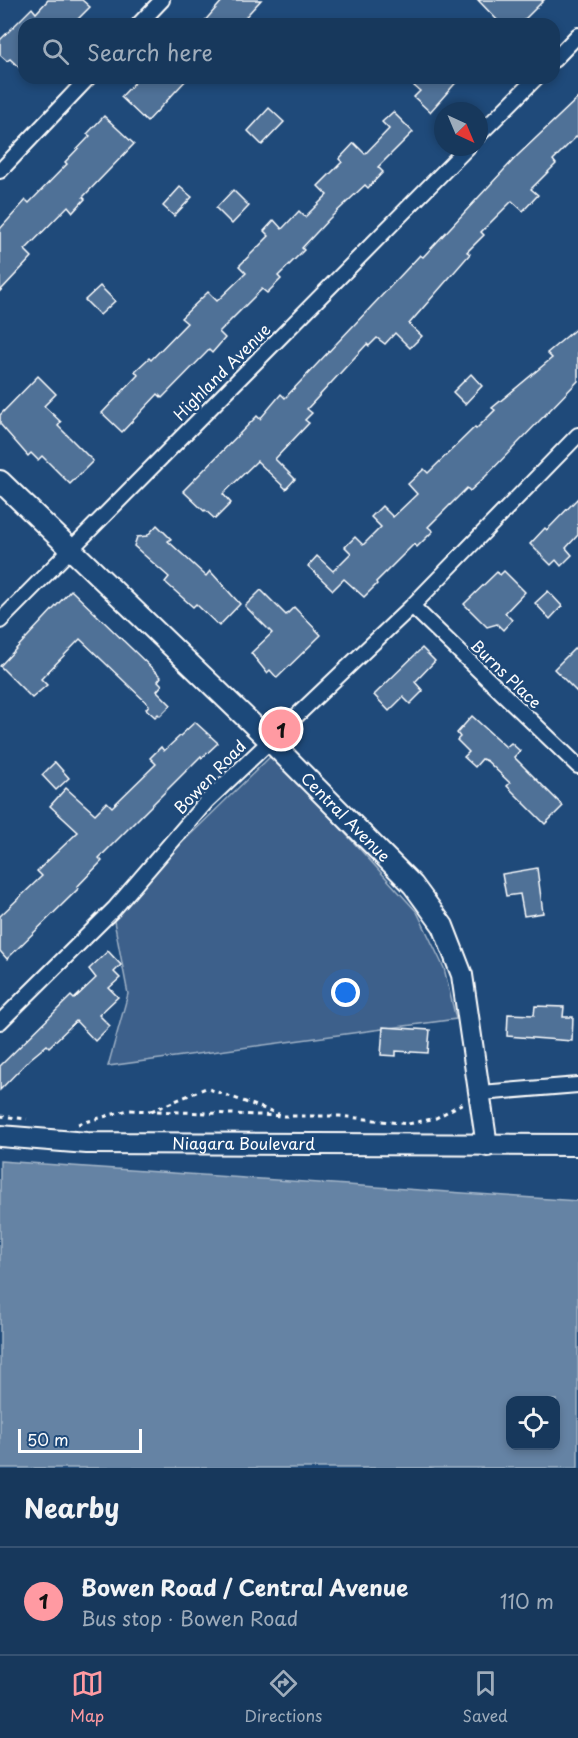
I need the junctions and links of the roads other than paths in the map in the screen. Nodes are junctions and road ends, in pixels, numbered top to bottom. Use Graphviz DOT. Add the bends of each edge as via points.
graph roads {
  1 [pos="162,0"];
  2 [pos="145,18"];
  3 [pos="578,35"];
  4 [pos="560,54"];
  5 [pos="82,84"];
  6 [pos="530,84"];
  7 [pos="488,126"];
  8 [pos="459,156"];
  9 [pos="0,171"];
  10 [pos="578,435"];
  11 [pos="0,481"];
  12 [pos="70,549"];
  13 [pos="412,606"];
  14 [pos="0,621"];
  15 [pos="269,740"];
  16 [pos="578,766"];
  17 [pos="0,1022"];
  18 [pos="578,1085"];
  19 [pos="481,1093"];
  20 [pos="0,1136"];
  21 [pos="578,1145"];
  22 [pos="487,1146"];
  1 -- 2 [label="street"];
  3 -- 4 [label="street"];
  5 -- 9 [label="street"];
  6 -- 7 [label="street"];
  8 -- 12 [label="street, Highland Avenue"];
  10 -- 13 [label="street, Bowen Road"];
  11 -- 12 [label="main road, Central Avenue"];
  12 -- 14 [label="street, Highland Avenue"];
  12 -- 15 [label="main road, Central Avenue"];
  13 -- 15 [label="street, Bowen Road"];
  13 -- 16 [label="street, Burns Place"];
  15 -- 17 [label="street, Bowen Road" via="207,801 114,909"];
  15 -- 19 [label="main road, Central Avenue" via="413,885 443,926 462,975"];
  18 -- 19 [label="street"];
  19 -- 22 [label="main road, Central Avenue"];
  20 -- 22 [label="main road, Niagara Boulevard" via="87,1143"];
  21 -- 22 [label="main road, Niagara Boulevard"];
}
